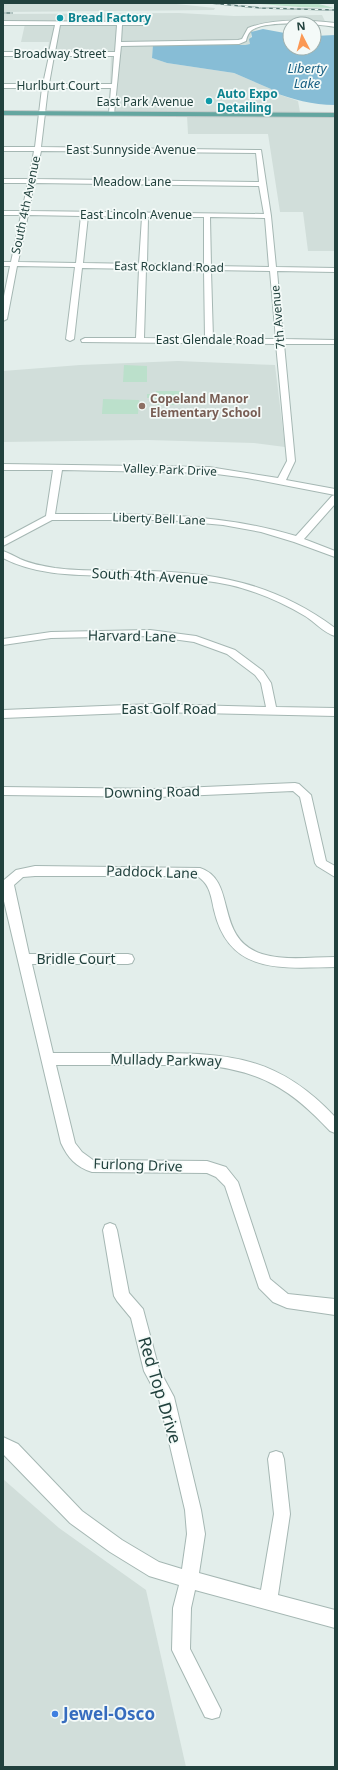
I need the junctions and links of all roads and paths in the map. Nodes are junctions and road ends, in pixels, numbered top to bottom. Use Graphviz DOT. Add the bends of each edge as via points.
graph roads {
  1 [pos="3,23"];
  2 [pos="58,23"];
  3 [pos="120,23"];
  4 [pos="143,23"];
  5 [pos="335,25"];
  6 [pos="118,44"];
  7 [pos="3,54"];
  8 [pos="52,54"];
  9 [pos="118,54"];
  10 [pos="3,86"];
  11 [pos="46,86"];
  12 [pos="113,86"];
  13 [pos="3,113"];
  14 [pos="42,113"];
  15 [pos="112,113"];
  16 [pos="335,115"];
  17 [pos="3,149"];
  18 [pos="38,149"];
  19 [pos="259,151"];
  20 [pos="3,181"];
  21 [pos="30,182"];
  22 [pos="262,184"];
  23 [pos="3,213"];
  24 [pos="24,214"];
  25 [pos="85,214"];
  26 [pos="145,215"];
  27 [pos="207,215"];
  28 [pos="268,216"];
  29 [pos="3,264"];
  30 [pos="14,264"];
  31 [pos="80,266"];
  32 [pos="144,266"];
  33 [pos="208,267"];
  34 [pos="273,268"];
  35 [pos="335,270"];
  36 [pos="5,300"];
  37 [pos="3,319"];
  38 [pos="70,339"];
  39 [pos="85,340"];
  40 [pos="140,340"];
  41 [pos="209,340"];
  42 [pos="280,341"];
  43 [pos="335,342"];
  44 [pos="3,468"];
  45 [pos="58,468"];
  46 [pos="281,481"];
  47 [pos="335,492"];
  48 [pos="335,498"];
  49 [pos="50,517"];
  50 [pos="298,540"];
  51 [pos="3,544"];
  52 [pos="3,554"];
  53 [pos="335,554"];
  54 [pos="335,633"];
  55 [pos="3,642"];
  56 [pos="272,711"];
  57 [pos="335,712"];
  58 [pos="3,714"];
  59 [pos="3,791"];
  60 [pos="332,870"];
  61 [pos="13,878"];
  62 [pos="24,958"];
  63 [pos="128,959"];
  64 [pos="335,962"];
  65 [pos="47,1060"];
  66 [pos="335,1127"];
  67 [pos="110,1230"];
  68 [pos="335,1307"];
  69 [pos="3,1444"];
  70 [pos="276,1459"];
  71 [pos="189,1579"];
  72 [pos="268,1601"];
  73 [pos="335,1619"];
  74 [pos="212,1710"];
  1 -- 2 [label="street"];
  2 -- 3 [label="street"];
  2 -- 8 [label="street, South 4th Avenue"];
  3 -- 4 [label="street"];
  3 -- 6 [label="street"];
  5 -- 6 [label="street" via="265,25 251,28 244,40 239,42"];
  6 -- 9 [label="street"];
  7 -- 8 [label="street, Broadway Street"];
  8 -- 9 [label="street, Broadway Street"];
  8 -- 11 [label="street, South 4th Avenue"];
  9 -- 12 [label="street"];
  10 -- 11 [label="street, Hurlburt Court"];
  11 -- 12 [label="street, Hurlburt Court"];
  11 -- 14 [label="street, South 4th Avenue"];
  12 -- 15 [label="street"];
  13 -- 14 [label="main road, East Park Avenue"];
  14 -- 15 [label="main road, East Park Avenue"];
  14 -- 18 [label="street, South 4th Avenue"];
  15 -- 16 [label="main road, East Park Avenue"];
  17 -- 18 [label="street, East Sunnyside Avenue"];
  18 -- 19 [label="street, East Sunnyside Avenue"];
  18 -- 21 [label="street, South 4th Avenue"];
  19 -- 22 [label="street, 7th Avenue"];
  20 -- 21 [label="street, Meadow Lane"];
  21 -- 22 [label="street, Meadow Lane"];
  21 -- 24 [label="street, South 4th Avenue"];
  22 -- 28 [label="street, 7th Avenue"];
  23 -- 24 [label="street, East Lincoln Avenue"];
  24 -- 25 [label="street, East Lincoln Avenue"];
  24 -- 30 [label="street, South 4th Avenue"];
  25 -- 26 [label="street, East Lincoln Avenue"];
  25 -- 31 [label="street"];
  26 -- 27 [label="street, East Lincoln Avenue"];
  26 -- 32 [label="street"];
  27 -- 28 [label="street, East Lincoln Avenue"];
  27 -- 33 [label="street"];
  28 -- 34 [label="street, 7th Avenue"];
  29 -- 30 [label="street, East Rockland Road"];
  30 -- 31 [label="street, East Rockland Road"];
  30 -- 36 [label="street, South 4th Avenue"];
  31 -- 32 [label="street, East Rockland Road"];
  31 -- 38 [label="street"];
  32 -- 33 [label="street, East Rockland Road"];
  32 -- 40 [label="street"];
  33 -- 34 [label="street, East Rockland Road"];
  33 -- 41 [label="street"];
  34 -- 35 [label="street, East Rockland Road"];
  34 -- 42 [label="street, 7th Avenue"];
  36 -- 37 [label="street, South 4th Avenue"];
  39 -- 40 [label="street, East Glendale Road"];
  40 -- 41 [label="street, East Glendale Road"];
  41 -- 42 [label="street, East Glendale Road"];
  42 -- 43 [label="street, East Glendale Road"];
  42 -- 46 [label="street, 7th Avenue" via="291,461"];
  44 -- 45 [label="street, Valley Park Drive"];
  45 -- 46 [label="street, Valley Park Drive" via="209,470"];
  45 -- 49 [label="street" via="54,507"];
  46 -- 47 [label="street, Valley Park Drive"];
  48 -- 50 [label="street"];
  49 -- 50 [label="street, Liberty Bell Lane" via="190,518 240,525"];
  49 -- 51 [label="street"];
  50 -- 53 [label="street, Liberty Bell Lane"];
  52 -- 54 [label="street, South 4th Avenue" via="27,565 75,573 173,574 234,582 299,606"];
  55 -- 56 [label="street, Harvard Lane" via="51,635 157,634 196,639 231,652 259,672 266,683"];
  56 -- 57 [label="street, East Golf Road"];
  56 -- 58 [label="street, East Golf Road" via="152,708"];
  59 -- 60 [label="street, Downing Road" via="158,793 302,787 321,864"];
  61 -- 62 [label="street, Furlong Drive" via="7,888"];
  61 -- 64 [label="street, Paddock Lane" via="20,873 35,871 201,872 213,881 221,920 226,932 240,948 260,959 271,961"];
  62 -- 63 [label="street, Bridle Court"];
  62 -- 65 [label="street, Furlong Drive"];
  65 -- 66 [label="street, Mullady Parkway" via="226,1061 275,1076 314,1104"];
  65 -- 68 [label="street, Furlong Drive" via="68,1143 73,1153 82,1161 92,1166 207,1167 221,1172 231,1182 264,1283 278,1297 287,1301"];
  67 -- 71 [label="street, Red Top Drive" via="122,1296 138,1314 152,1371 166,1397 193,1510 196,1534"];
  69 -- 71 [label="street" via="12,1450 76,1517 155,1570"];
  70 -- 72 [label="street" via="282,1514"];
  71 -- 72 [label="street"];
  71 -- 74 [label="street, Red Top Drive" via="182,1608 181,1650"];
  72 -- 73 [label="street"];
}
